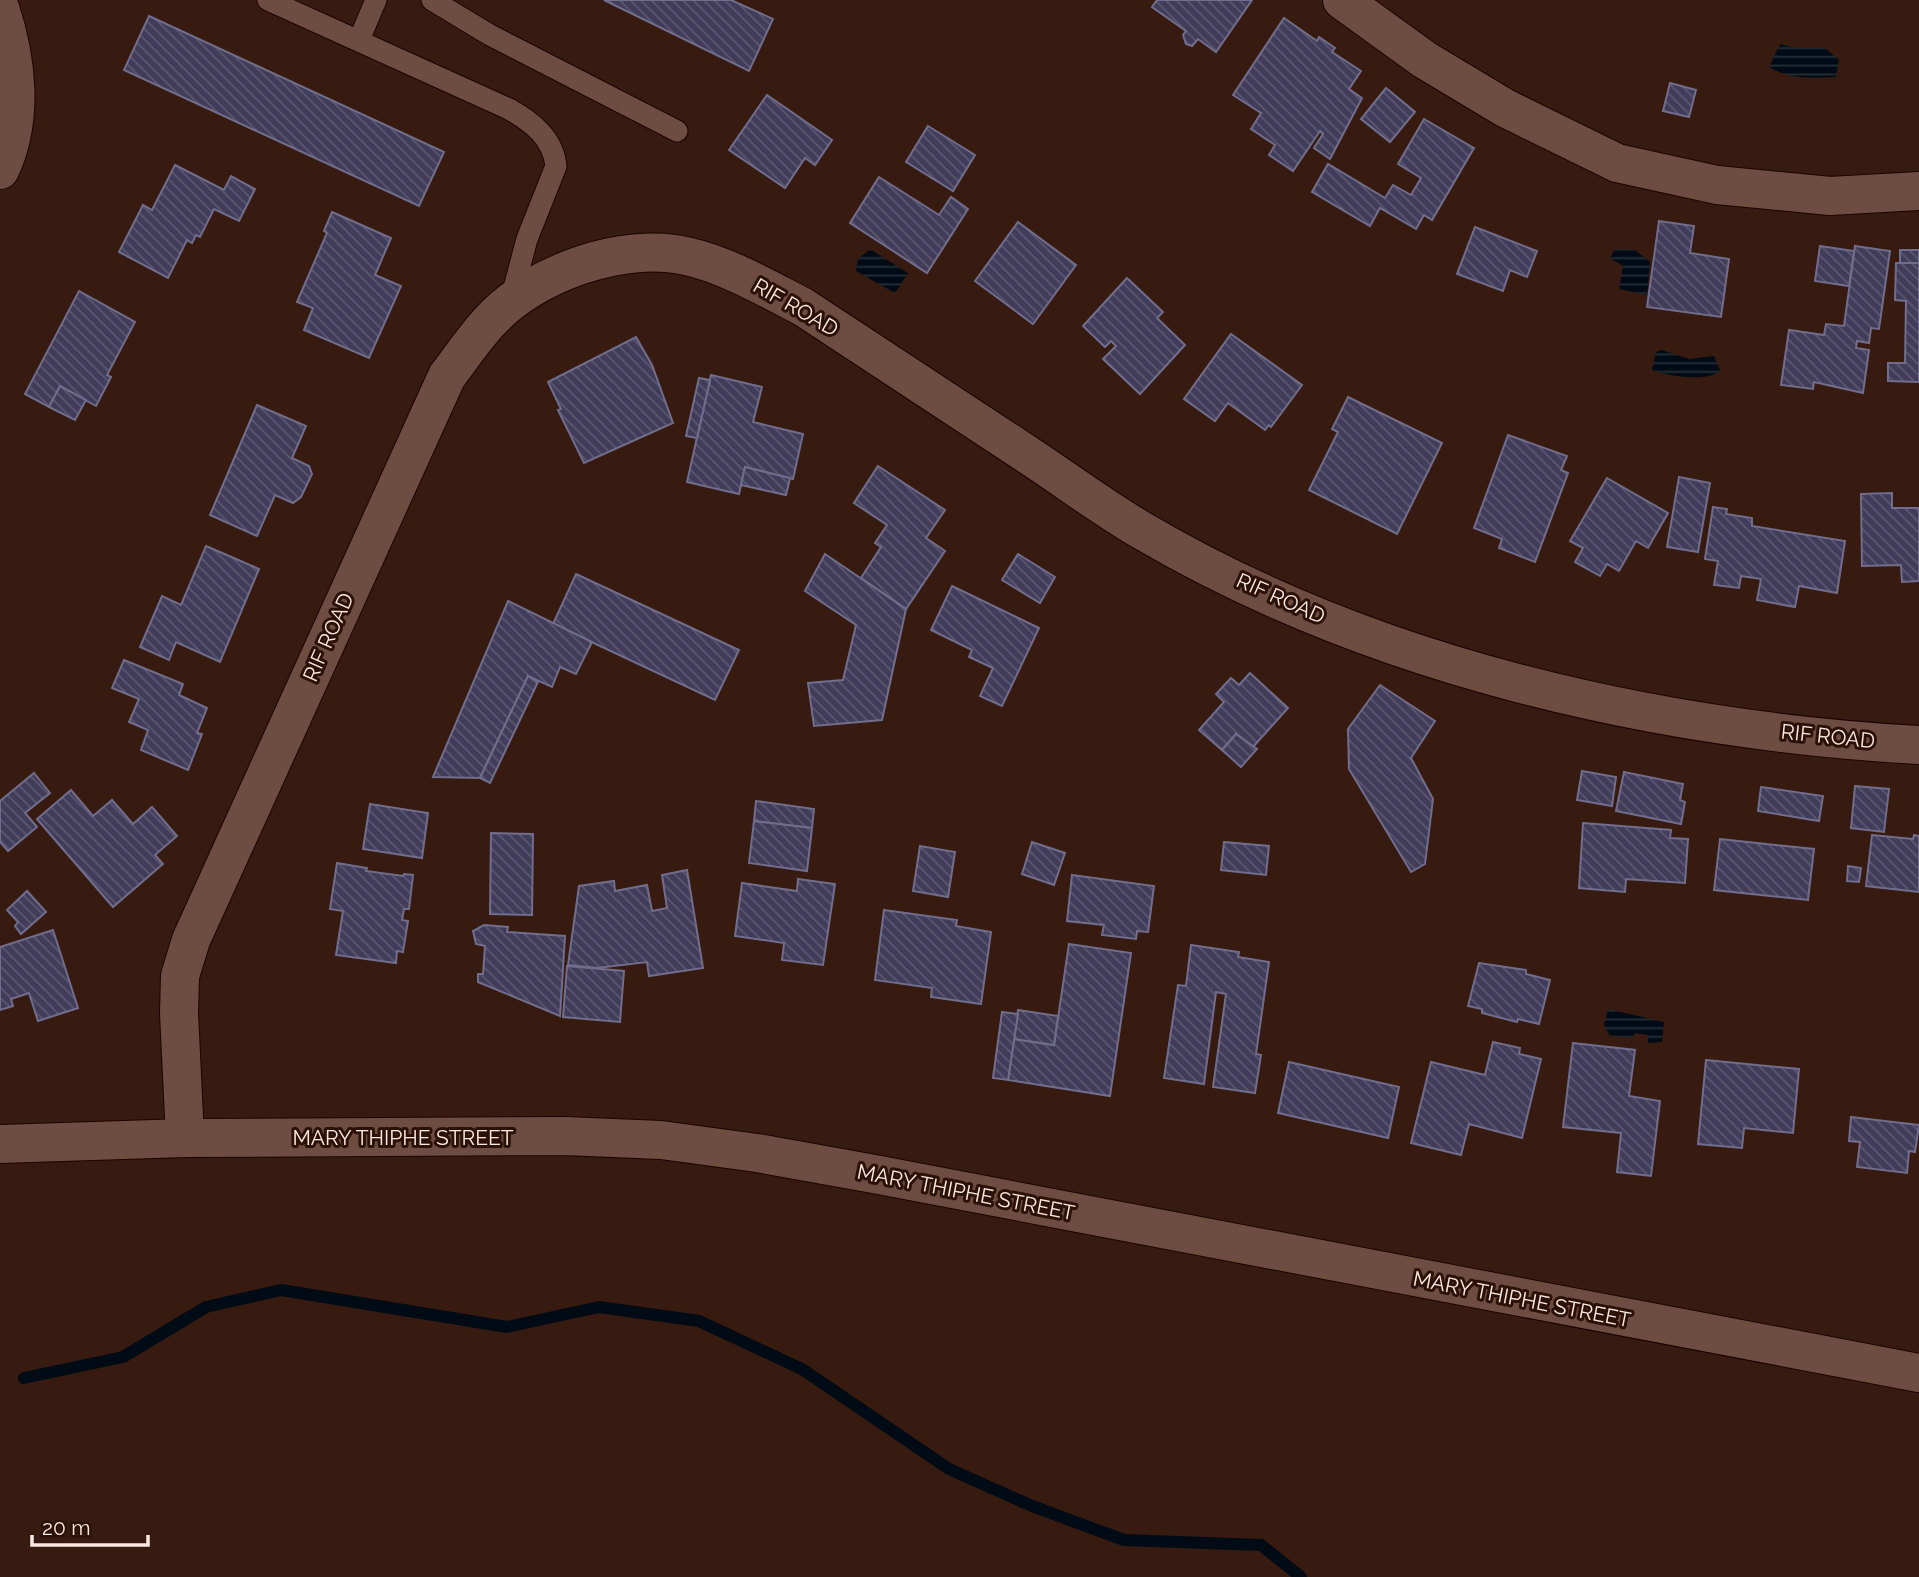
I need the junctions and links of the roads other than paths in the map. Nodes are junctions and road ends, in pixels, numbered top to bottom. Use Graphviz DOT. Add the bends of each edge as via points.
graph roads {
  1 [pos="268,0"];
  2 [pos="376,0"];
  3 [pos="432,0"];
  4 [pos="1342,0"];
  5 [pos="0,8"];
  6 [pos="359,40"];
  7 [pos="677,131"];
  8 [pos="0,170"];
  9 [pos="1919,191"];
  10 [pos="509,304"];
  11 [pos="1919,745"];
  12 [pos="185,1138"];
  13 [pos="0,1144"];
  14 [pos="1919,1373"];
  1 -- 6 [label="lane"];
  2 -- 6 [label="lane"];
  3 -- 7 [label="lane" via="489,35"];
  4 -- 9 [label="street" via="1505,108 1617,163 1742,188 1830,196"];
  5 -- 8 [label="street" via="17,90"];
  6 -- 10 [label="lane" via="509,109 542,132 556,166 527,239"];
  10 -- 11 [label="street, RIF ROAD" via="557,273 619,253 685,256 744,277 803,307 1141,530 1271,597 1439,661 1600,705 1728,726"];
  10 -- 12 [label="street, RIF ROAD" via="491,319 447,376 191,940 180,976 178,1013"];
  12 -- 13 [label="street, MARY THIPHE STREET"];
  12 -- 14 [label="street, MARY THIPHE STREET" via="565,1136 661,1140 757,1153"];
}
